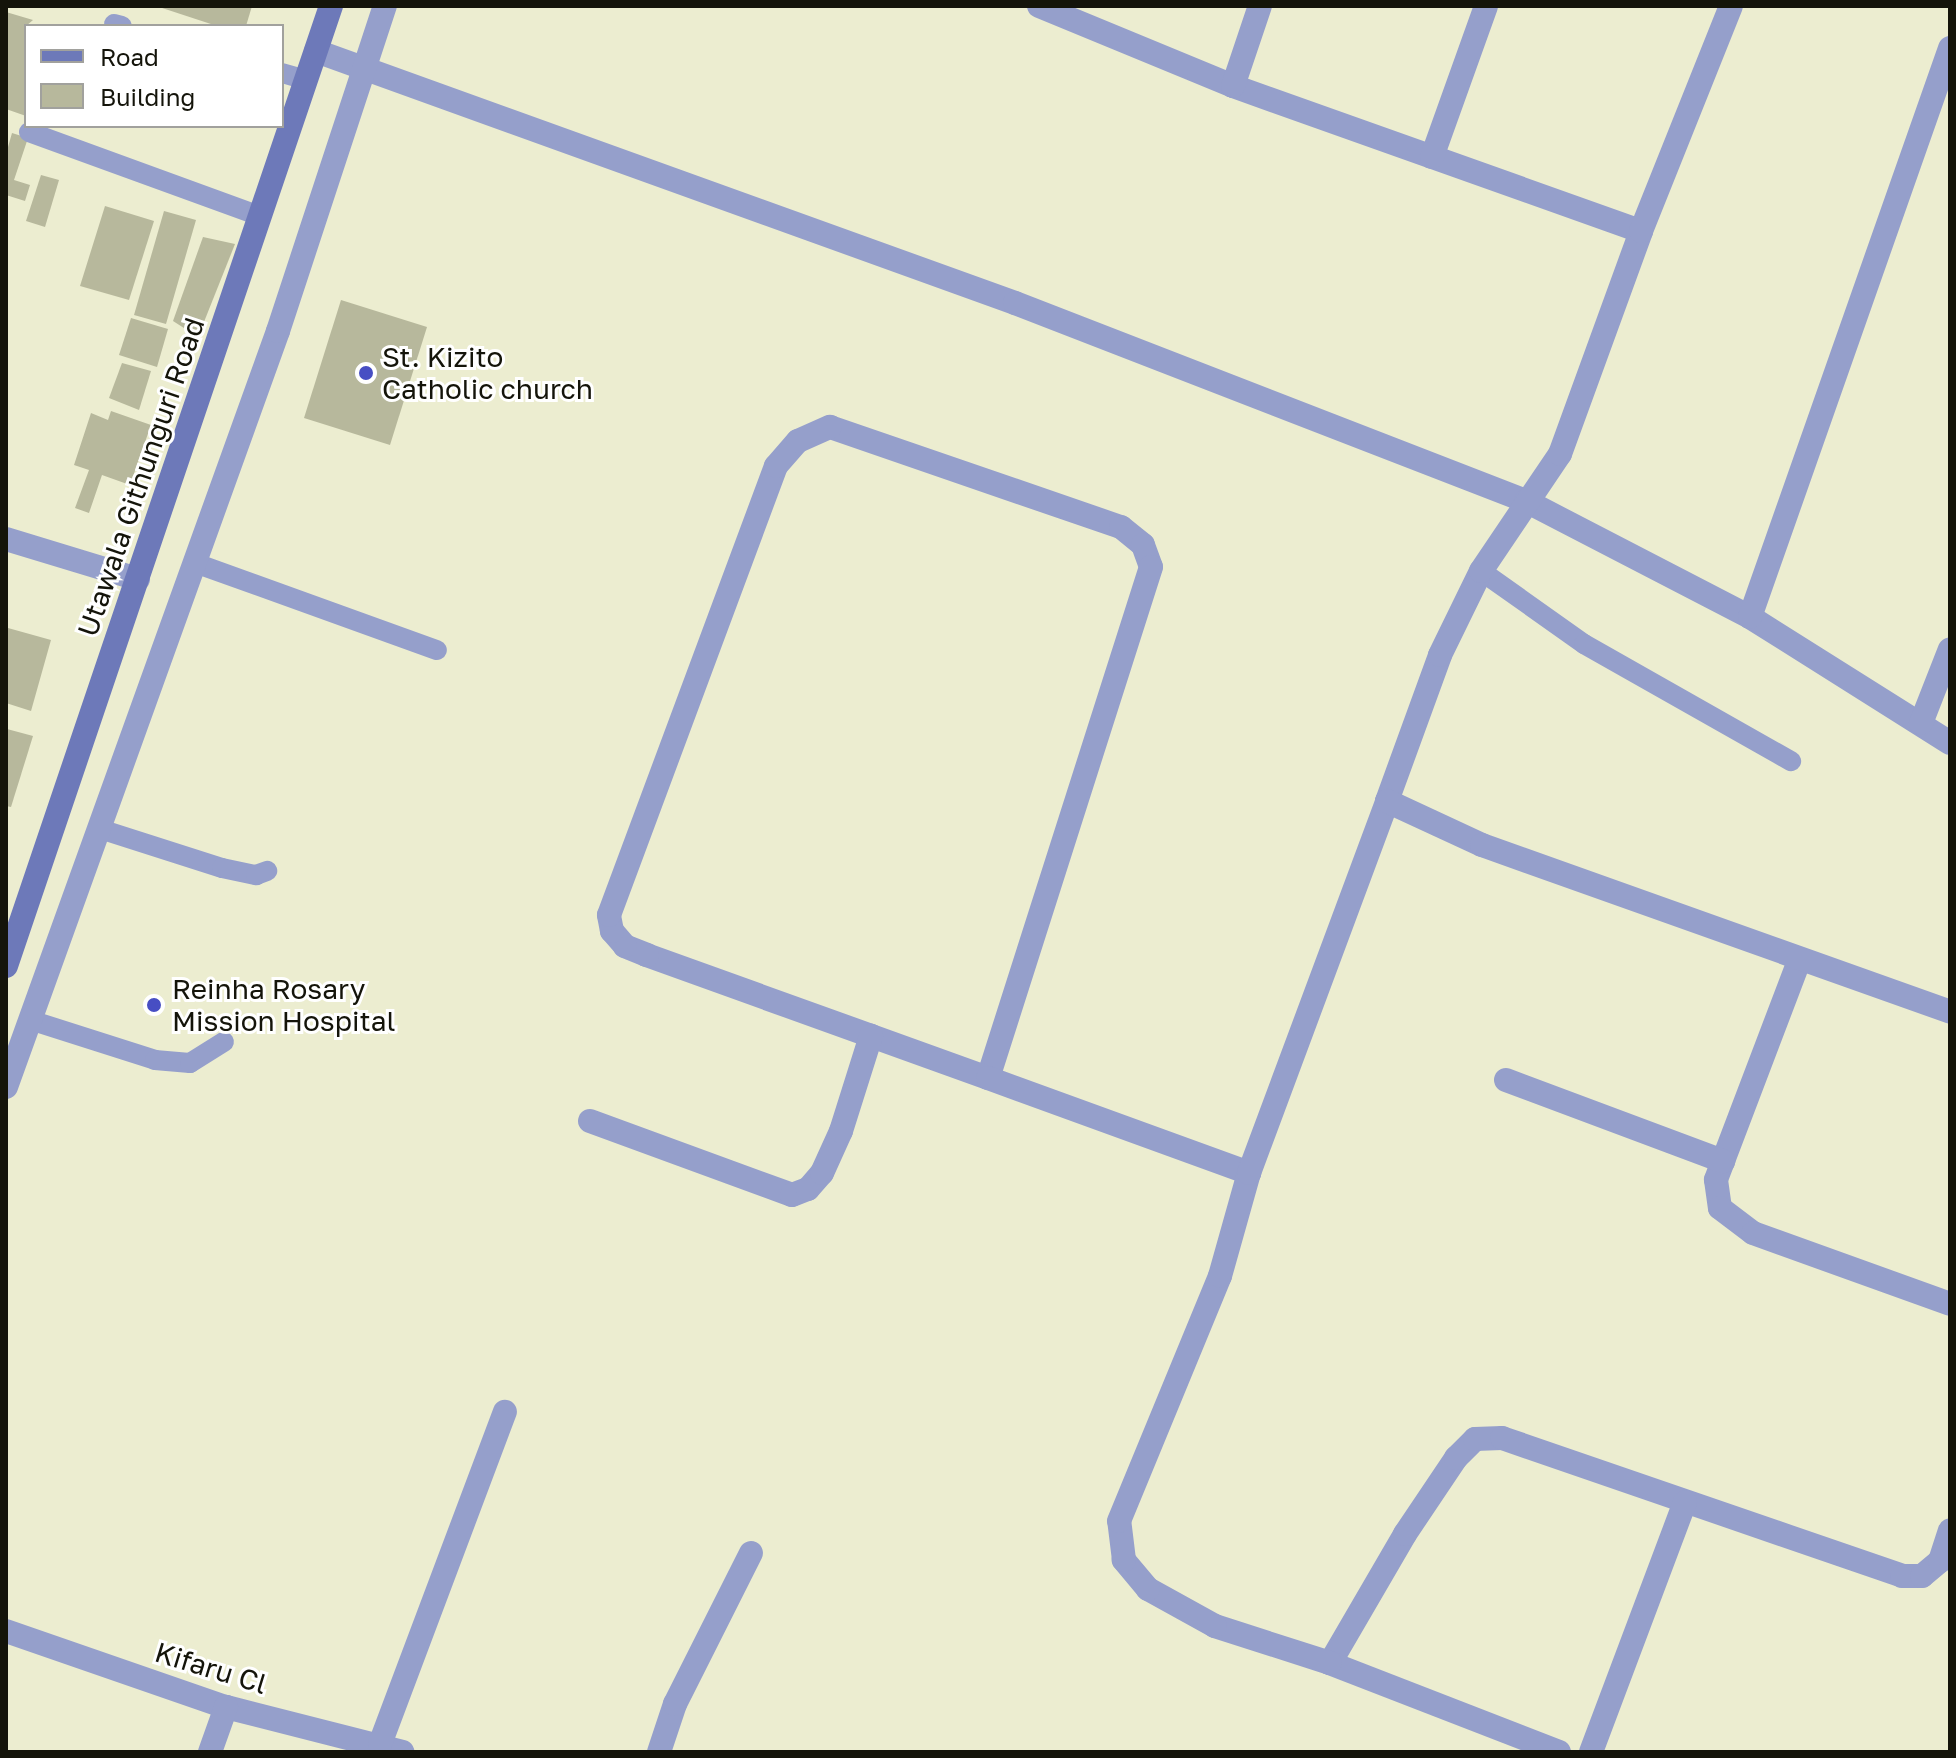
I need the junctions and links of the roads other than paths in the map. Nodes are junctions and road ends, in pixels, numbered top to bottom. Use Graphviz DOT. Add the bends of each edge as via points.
graph roads {
  1 [pos="331,6"];
  2 [pos="385,6"];
  3 [pos="1039,6"];
  4 [pos="1260,6"];
  5 [pos="1486,6"];
  6 [pos="1731,6"];
  7 [pos="1950,48"];
  8 [pos="316,51"];
  9 [pos="364,69"];
  10 [pos="284,74"];
  11 [pos="306,80"];
  12 [pos="1233,86"];
  13 [pos="29,132"];
  14 [pos="1432,157"];
  15 [pos="260,216"];
  16 [pos="1641,231"];
  17 [pos="1526,501"];
  18 [pos="6,539"];
  19 [pos="195,563"];
  20 [pos="1481,571"];
  21 [pos="138,579"];
  22 [pos="1750,617"];
  23 [pos="1950,649"];
  24 [pos="437,650"];
  25 [pos="1921,723"];
  26 [pos="1950,743"];
  27 [pos="1791,761"];
  28 [pos="1387,801"];
  29 [pos="100,829"];
  30 [pos="267,871"];
  31 [pos="1799,961"];
  32 [pos="6,966"];
  33 [pos="1950,1012"];
  34 [pos="30,1020"];
  35 [pos="871,1036"];
  36 [pos="224,1042"];
  37 [pos="988,1078"];
  38 [pos="1506,1080"];
  39 [pos="6,1087"];
  40 [pos="590,1121"];
  41 [pos="1723,1161"];
  42 [pos="1249,1173"];
  43 [pos="1950,1304"];
  44 [pos="505,1412"];
  45 [pos="1685,1502"];
  46 [pos="1950,1531"];
  47 [pos="751,1553"];
  48 [pos="7,1634"];
  49 [pos="1330,1663"];
  50 [pos="226,1707"];
  51 [pos="391,1748"];
  52 [pos="210,1752"];
  53 [pos="659,1752"];
  54 [pos="1559,1752"];
  55 [pos="1591,1752"];
  1 -- 8 [label="street, Utawala Githunguri Road"];
  2 -- 9 [label="street"];
  3 -- 12 [label="street"];
  4 -- 12 [label="street"];
  5 -- 14 [label="street"];
  6 -- 16 [label="street"];
  7 -- 22 [label="street"];
  8 -- 9 [label="street"];
  8 -- 11 [label="street, Utawala Githunguri Road"];
  9 -- 17 [label="street" via="1015,303"];
  9 -- 19 [label="street"];
  10 -- 11 [label="lane"];
  11 -- 15 [label="street, Utawala Githunguri Road"];
  12 -- 14 [label="street"];
  13 -- 15 [label="lane"];
  14 -- 16 [label="street"];
  15 -- 21 [label="street, Utawala Githunguri Road"];
  16 -- 17 [label="street" via="1560,454"];
  17 -- 20 [label="street"];
  17 -- 22 [label="street"];
  18 -- 21 [label="street"];
  19 -- 24 [label="lane"];
  19 -- 29 [label="street"];
  20 -- 27 [label="lane" via="1584,644"];
  20 -- 28 [label="street" via="1440,655"];
  21 -- 32 [label="street, Utawala Githunguri Road"];
  22 -- 25 [label="street"];
  23 -- 25 [label="street"];
  25 -- 26 [label="street"];
  28 -- 31 [label="street" via="1482,845"];
  28 -- 42 [label="street"];
  29 -- 30 [label="lane" via="222,868 256,875"];
  29 -- 34 [label="street"];
  31 -- 33 [label="street"];
  31 -- 41 [label="street"];
  34 -- 36 [label="lane" via="155,1060 190,1063"];
  34 -- 39 [label="street"];
  35 -- 37 [label="street"];
  35 -- 37 [label="street" via="625,946 612,931 609,915 776,466 798,441 830,427 1121,527 1143,545 1151,567"];
  35 -- 40 [label="street" via="822,1173 808,1189 792,1195"];
  37 -- 42 [label="street"];
  38 -- 41 [label="street"];
  41 -- 43 [label="street" via="1716,1180 1720,1208 1753,1233"];
  42 -- 49 [label="street" via="1220,1276 1119,1521 1124,1560 1148,1589 1215,1626"];
  44 -- 51 [label="street"];
  45 -- 46 [label="street" via="1902,1576 1922,1576 1940,1561"];
  45 -- 49 [label="street" via="1502,1438 1475,1439 1456,1458 1405,1534"];
  45 -- 55 [label="street"];
  47 -- 53 [label="street" via="675,1704"];
  48 -- 50 [label="street, Kifaru Cl"];
  49 -- 54 [label="street"];
  50 -- 51 [label="street, Kifaru Cl"];
  50 -- 52 [label="street"];
}
